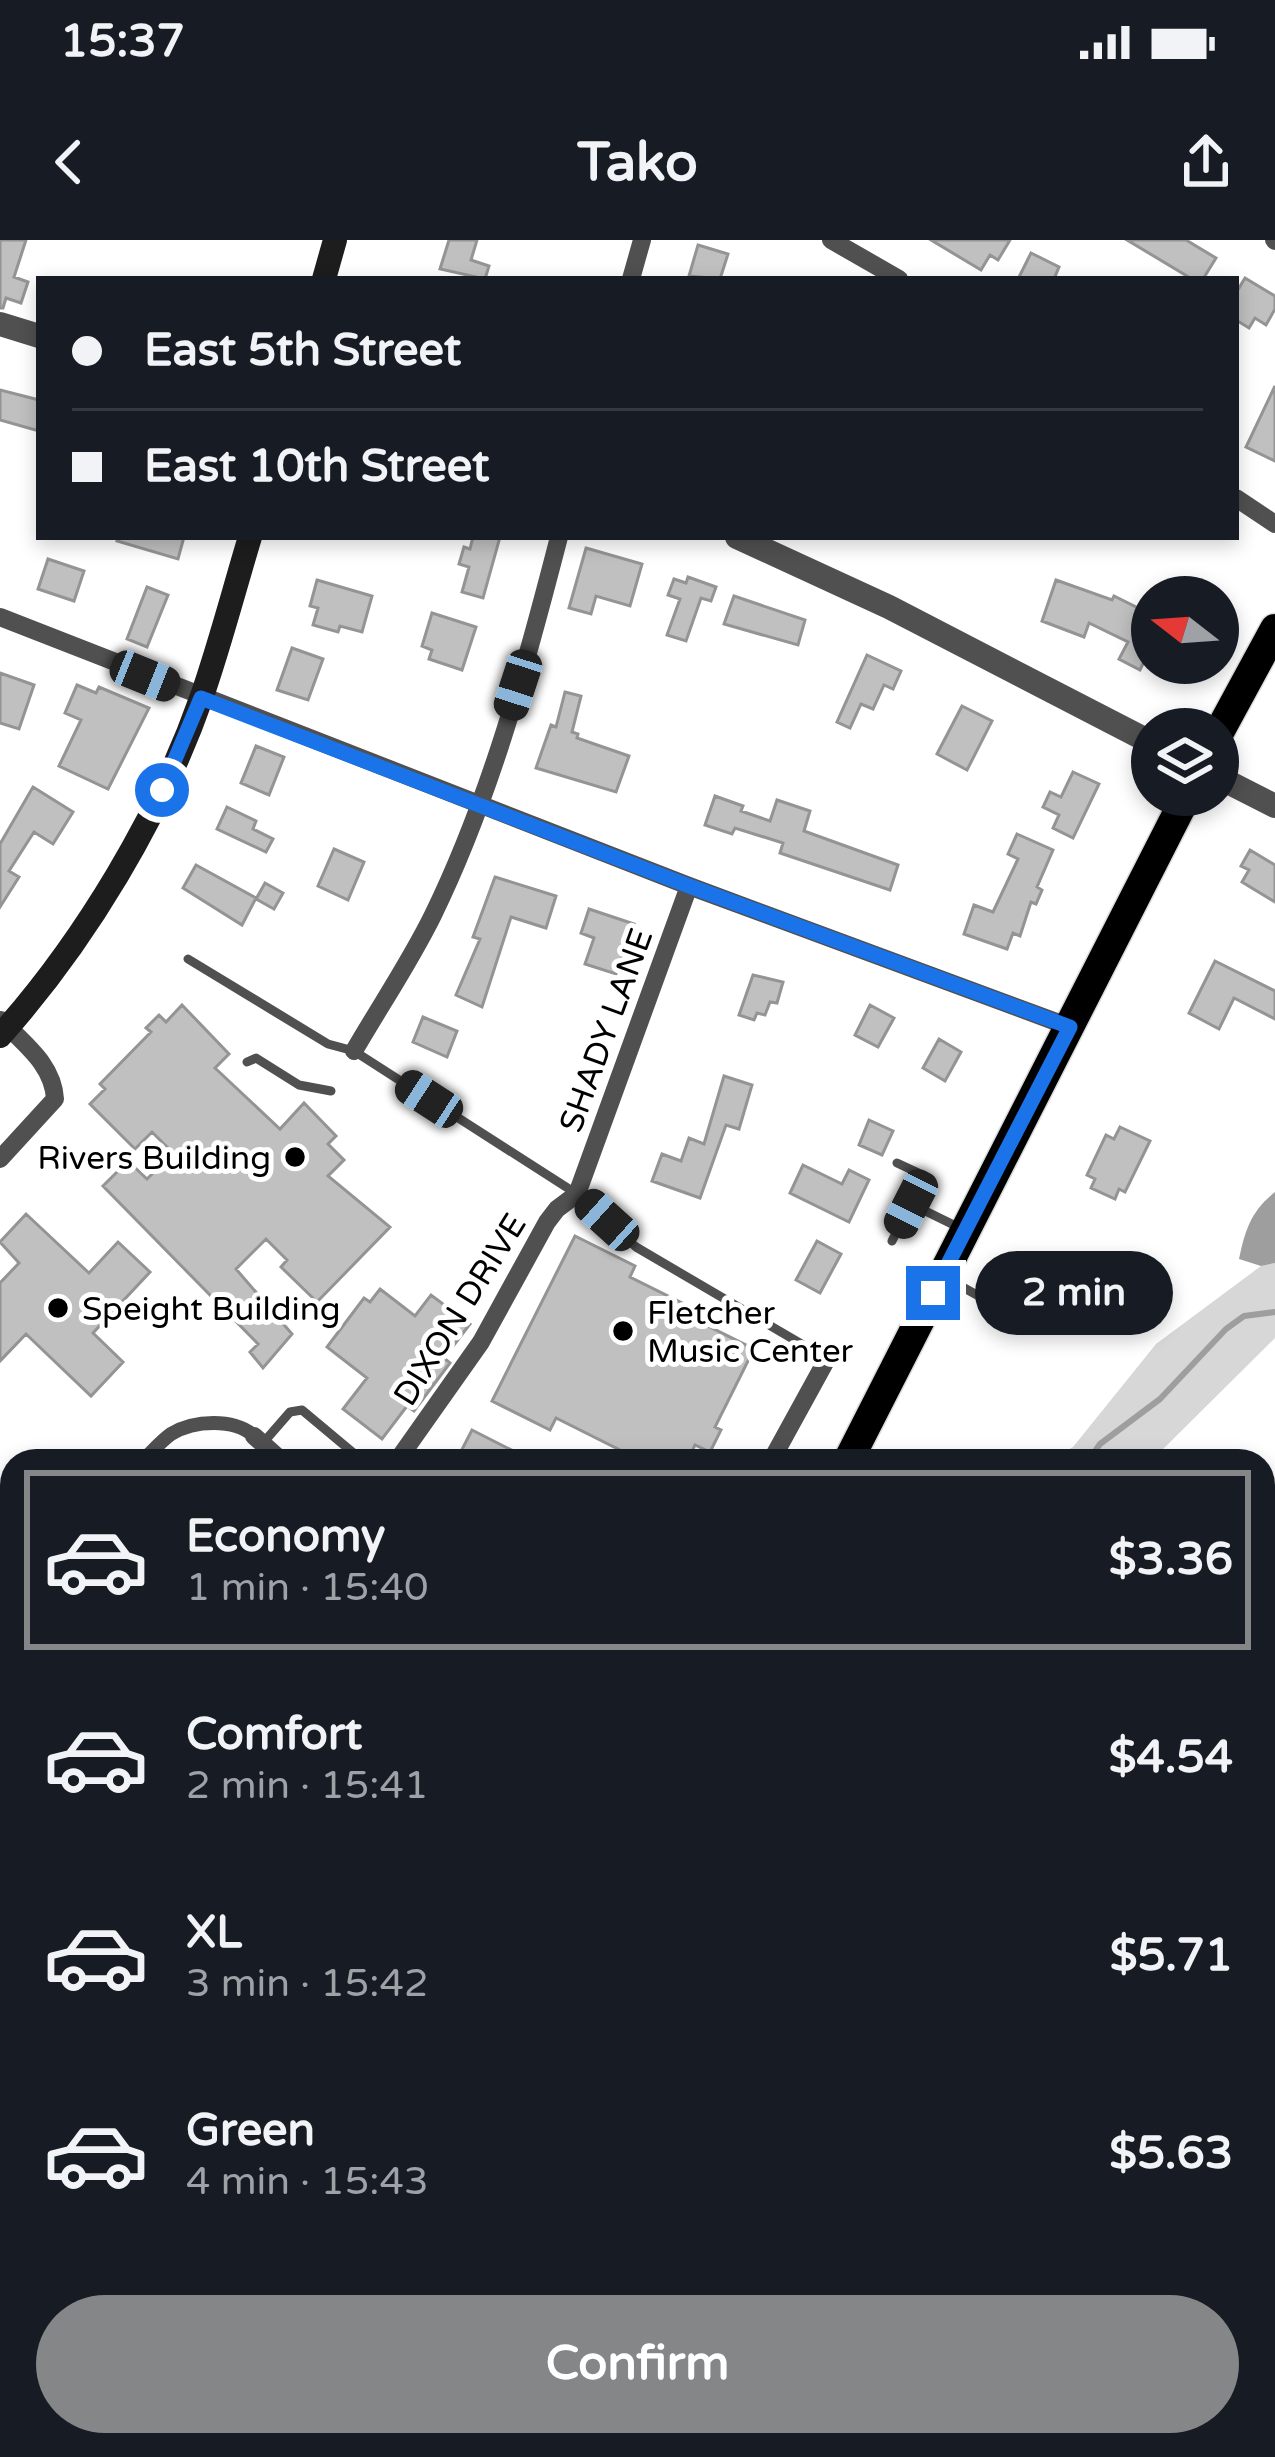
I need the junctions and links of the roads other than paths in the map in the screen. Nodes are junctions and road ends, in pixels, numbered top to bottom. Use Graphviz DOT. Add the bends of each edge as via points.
graph roads {
  1 [pos="335,240"];
  2 [pos="642,240"];
  3 [pos="831,240"];
  4 [pos="325,276"];
  5 [pos="632,276"];
  6 [pos="894,276"];
  7 [pos="0,325"];
  8 [pos="36,335"];
  9 [pos="1239,500"];
  10 [pos="1275,524"];
  11 [pos="249,540"];
  12 [pos="558,540"];
  13 [pos="744,540"];
  14 [pos="0,617"];
  15 [pos="1275,629"];
  16 [pos="201,698"];
  17 [pos="1232,708"];
  18 [pos="1131,732"];
  19 [pos="1239,788"];
  20 [pos="479,806"];
  21 [pos="1275,806"];
  22 [pos="1176,816"];
  23 [pos="689,886"];
  24 [pos="188,959"];
  25 [pos="2,1027"];
  26 [pos="1070,1027"];
  27 [pos="354,1051"];
  28 [pos="247,1062"];
  29 [pos="331,1091"];
  30 [pos="0,1159"];
  31 [pos="897,1163"];
  32 [pos="578,1194"];
  33 [pos="911,1204"];
  34 [pos="965,1231"];
  35 [pos="892,1241"];
  36 [pos="942,1275"];
  37 [pos="997,1306"];
  38 [pos="827,1359"];
  39 [pos="258,1439"];
  40 [pos="155,1449"];
  41 [pos="269,1449"];
  42 [pos="349,1449"];
  43 [pos="405,1449"];
  44 [pos="778,1449"];
  45 [pos="854,1449"];
  1 -- 4 [label="main road"];
  2 -- 5 [label="street"];
  3 -- 6 [label="street"];
  7 -- 8 [label="street"];
  9 -- 10 [label="street"];
  11 -- 16 [label="main road"];
  12 -- 20 [label="street"];
  13 -- 18 [label="street"];
  14 -- 16 [label="street"];
  15 -- 17 [label="main road"];
  16 -- 20 [label="street"];
  16 -- 25 [label="main road" via="162,790 86,927"];
  19 -- 21 [label="street"];
  20 -- 23 [label="street"];
  20 -- 27 [label="street" via="426,928"];
  22 -- 26 [label="main road"];
  23 -- 26 [label="street"];
  23 -- 32 [label="street, SHADY LANE"];
  24 -- 27 [label="lane" via="328,1044"];
  25 -- 30 [label="street" via="46,1067 55,1100"];
  26 -- 34 [label="main road"];
  27 -- 32 [label="lane"];
  28 -- 29 [label="lane" via="256,1058 298,1085"];
  31 -- 33 [label="lane" via="925,1176"];
  32 -- 38 [label="lane" via="636,1247"];
  32 -- 43 [label="street, DIXON DRIVE" via="547,1222 481,1342"];
  33 -- 34 [label="lane"];
  33 -- 35 [label="lane"];
  34 -- 36 [label="main road"];
  36 -- 37 [label="lane"];
  36 -- 45 [label="main road"];
  38 -- 44 [label="street"];
  39 -- 40 [label="street" via="231,1422 173,1432"];
  39 -- 41 [label="street"];
  39 -- 42 [label="lane" via="302,1410"];
}
